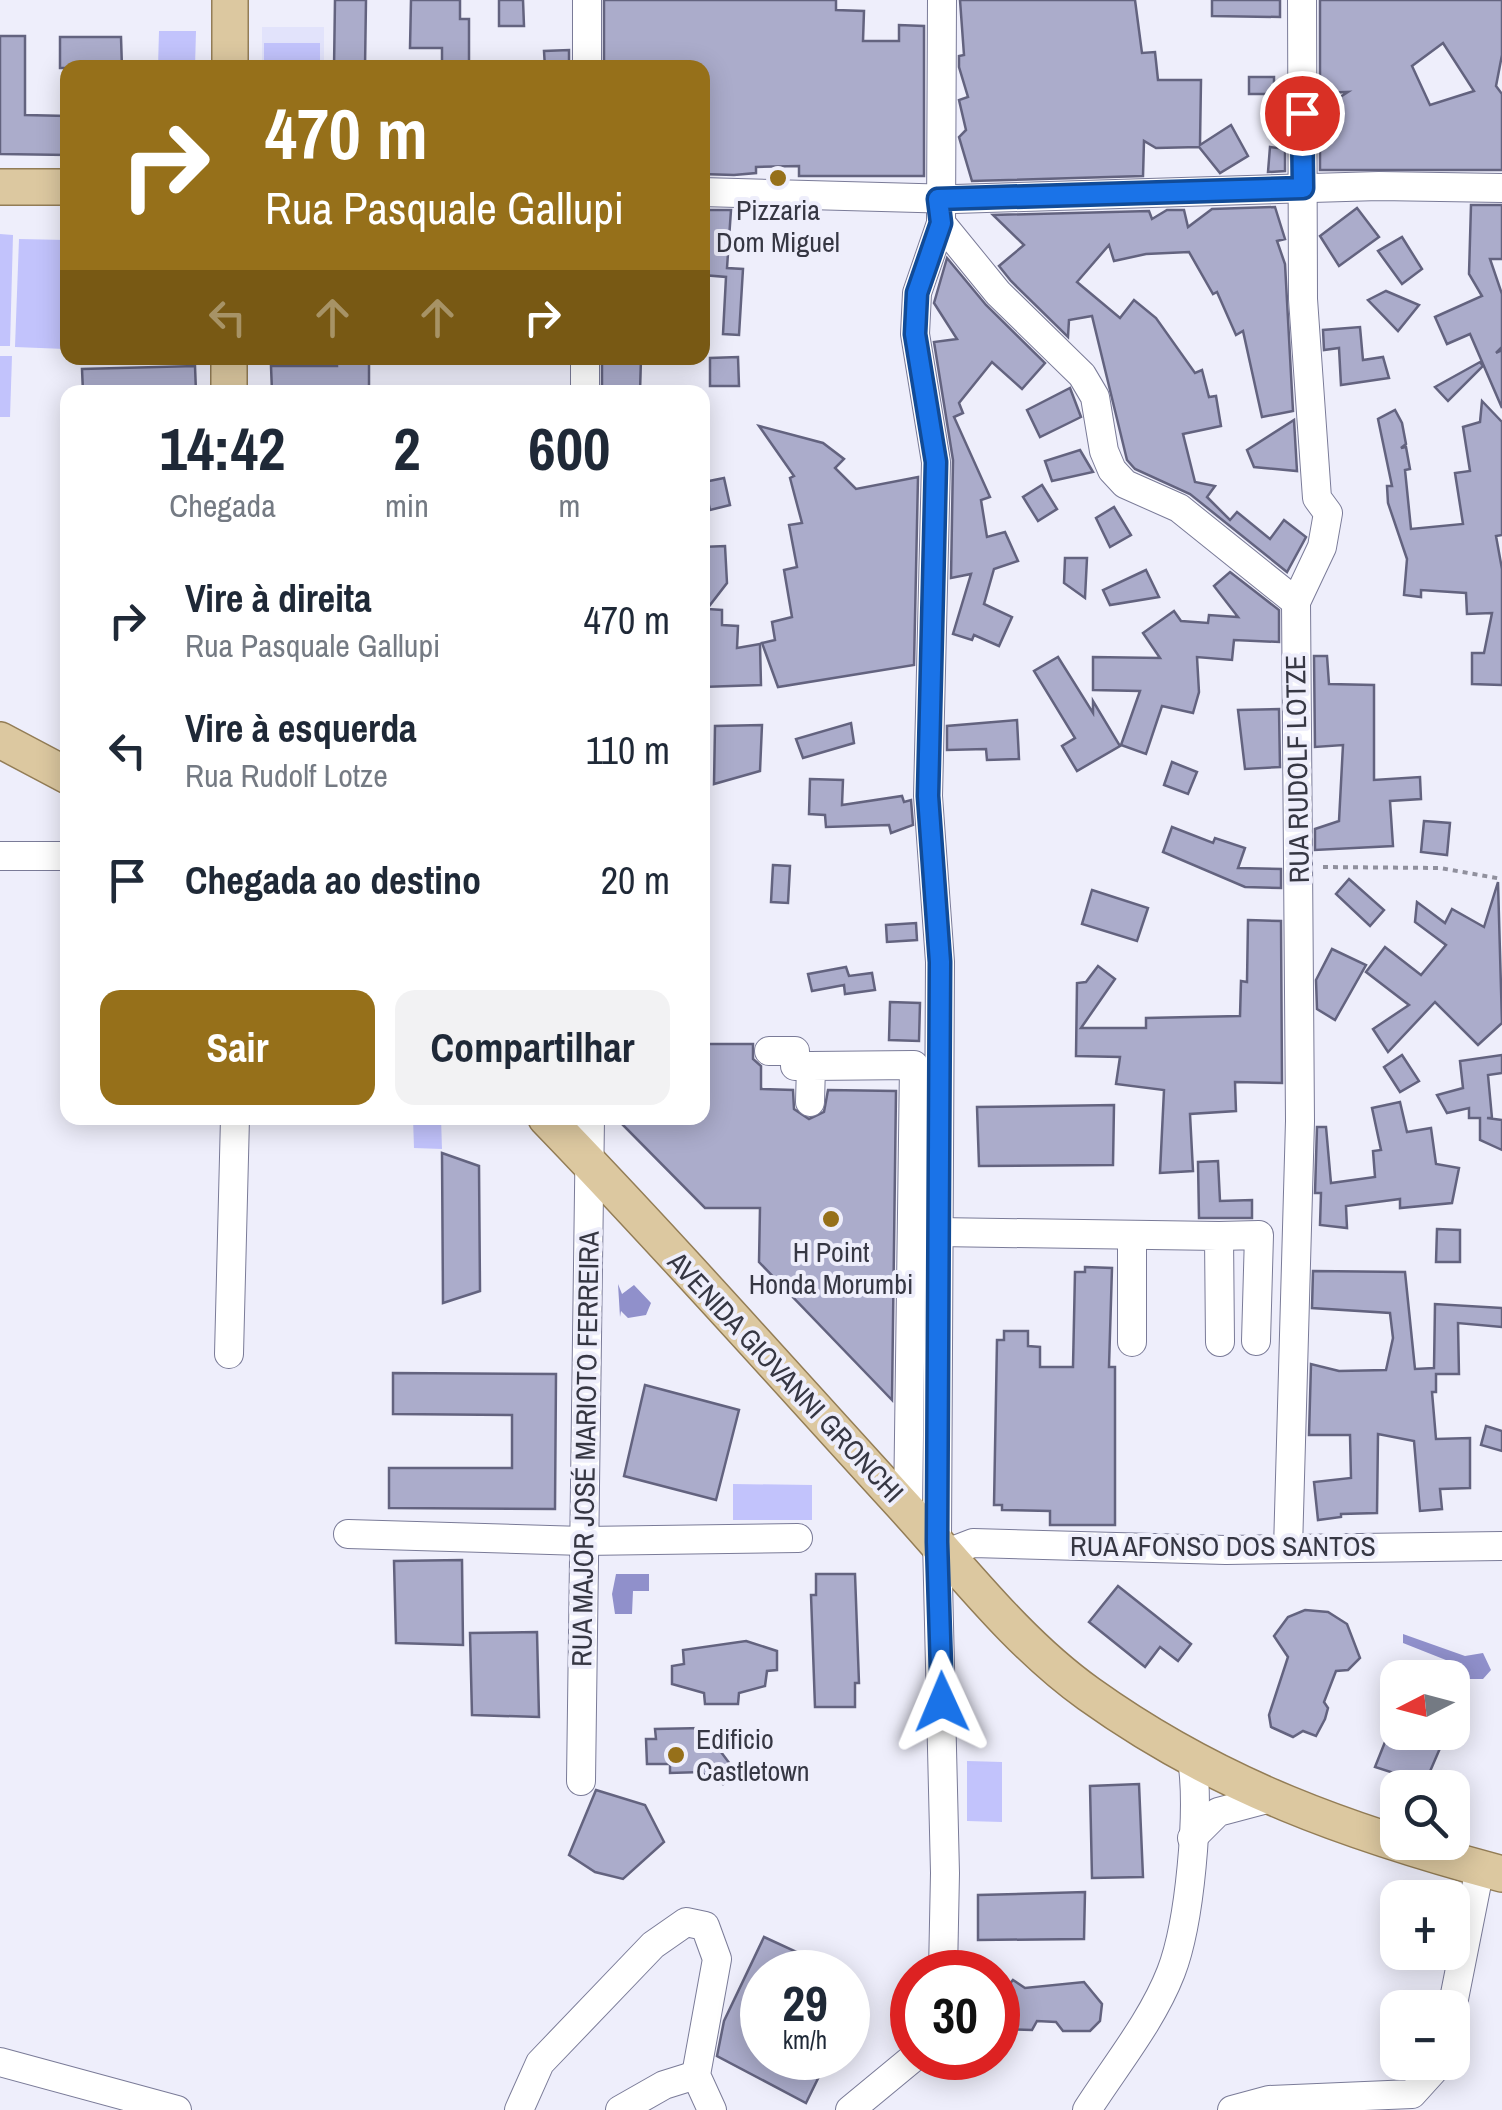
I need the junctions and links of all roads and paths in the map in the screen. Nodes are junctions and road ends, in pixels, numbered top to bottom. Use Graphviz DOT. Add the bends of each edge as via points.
graph roads {
  1 [pos="230,0"];
  2 [pos="587,0"];
  3 [pos="942,0"];
  4 [pos="1302,0"];
  5 [pos="230,60"];
  6 [pos="586,60"];
  7 [pos="0,186"];
  8 [pos="60,186"];
  9 [pos="1303,188"];
  10 [pos="1502,188"];
  11 [pos="710,193"];
  12 [pos="940,211"];
  13 [pos="1296,602"];
  14 [pos="1,742"];
  15 [pos="60,772"];
  16 [pos="0,856"];
  17 [pos="60,856"];
  18 [pos="1299,867"];
  19 [pos="1502,879"];
  20 [pos="770,1051"];
  21 [pos="811,1066"];
  22 [pos="810,1102"];
  23 [pos="236,1125"];
  24 [pos="553,1125"];
  25 [pos="590,1125"];
  26 [pos="591,1164"];
  27 [pos="937,1232"];
  28 [pos="1132,1235"];
  29 [pos="1219,1236"];
  30 [pos="1132,1342"];
  31 [pos="1220,1342"];
  32 [pos="1256,1342"];
  33 [pos="229,1354"];
  34 [pos="908,1510"];
  35 [pos="348,1534"];
  36 [pos="798,1538"];
  37 [pos="583,1541"];
  38 [pos="1502,1546"];
  39 [pos="942,1547"];
  40 [pos="1288,1549"];
  41 [pos="1192,1760"];
  42 [pos="580,1782"];
  43 [pos="1267,1799"];
  44 [pos="1192,1838"];
  45 [pos="1491,1870"];
  46 [pos="944,1950"];
  47 [pos="1457,1990"];
  48 [pos="0,2062"];
  49 [pos="696,2075"];
  50 [pos="890,2077"];
  51 [pos="1425,2080"];
  52 [pos="177,2110"];
  53 [pos="520,2110"];
  54 [pos="620,2110"];
  55 [pos="712,2110"];
  56 [pos="850,2110"];
  57 [pos="1086,2110"];
  58 [pos="1232,2110"];
  1 -- 5 [label="main road"];
  2 -- 6 [label="street"];
  3 -- 12 [label="street"];
  4 -- 9 [label="street, RUA RUDOLF LOTZE"];
  7 -- 8 [label="main road"];
  9 -- 10 [label="street"];
  9 -- 12 [label="street"];
  9 -- 13 [label="street, RUA RUDOLF LOTZE" via="1317,498 1328,513 1322,547"];
  11 -- 12 [label="street"];
  12 -- 13 [label="street" via="998,293 1082,375 1095,397 1112,470 1125,484 1179,508"];
  12 -- 27 [label="street" via="917,293 915,334 936,462 928,796 940,962"];
  13 -- 18 [label="street, RUA RUDOLF LOTZE"];
  14 -- 15 [label="main road"];
  16 -- 17 [label="street"];
  18 -- 19 [label="path" via="1416,867"];
  18 -- 40 [label="street, RUA RUDOLF LOTZE" via="1300,1121"];
  20 -- 21 [label="street" via="796,1051 795,1066"];
  21 -- 22 [label="street"];
  21 -- 34 [label="street" via="914,1065"];
  23 -- 33 [label="street"];
  24 -- 26 [label="main road, AVENIDA GIOVANNI GRONCHI"];
  25 -- 26 [label="street, RUA MAJOR JOSÉ MARIOTO FERREIRA"];
  26 -- 34 [label="main road, AVENIDA GIOVANNI GRONCHI"];
  26 -- 37 [label="street, RUA MAJOR JOSÉ MARIOTO FERREIRA"];
  27 -- 28 [label="street"];
  27 -- 39 [label="street"];
  28 -- 29 [label="street"];
  28 -- 30 [label="street"];
  29 -- 31 [label="street"];
  29 -- 32 [label="street" via="1259,1235"];
  34 -- 39 [label="main road, AVENIDA GIOVANNI GRONCHI"];
  35 -- 37 [label="street"];
  36 -- 37 [label="street"];
  37 -- 42 [label="street, RUA MAJOR JOSÉ MARIOTO FERREIRA"];
  38 -- 40 [label="street, RUA AFONSO DOS SANTOS"];
  39 -- 40 [label="street, RUA AFONSO DOS SANTOS" via="973,1542"];
  39 -- 41 [label="main road, AVENIDA GIOVANNI GRONCHI" via="995,1608 1087,1693"];
  39 -- 46 [label="street"];
  41 -- 43 [label="main road, AVENIDA GIOVANNI GRONCHI"];
  41 -- 44 [label="street"];
  43 -- 44 [label="street" via="1218,1812"];
  43 -- 45 [label="main road, AVENIDA GIOVANNI GRONCHI" via="1399,1847"];
  44 -- 57 [label="street" via="1171,1971"];
  45 -- 47 [label="street"];
  48 -- 52 [label="street"];
  49 -- 53 [label="street" via="717,1959 706,1926 686,1922 653,1945 540,2063"];
  49 -- 54 [label="street"];
  49 -- 55 [label="street"];
  50 -- 56 [label="street"];
  51 -- 58 [label="street" via="1412,2094 1268,2100"];
}
